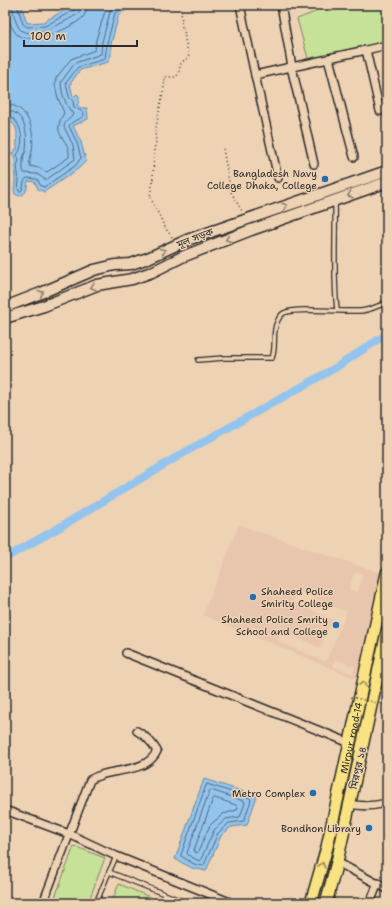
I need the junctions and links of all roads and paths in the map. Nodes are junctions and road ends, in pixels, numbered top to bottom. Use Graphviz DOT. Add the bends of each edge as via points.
graph roads {
  1 [pos="181,5"];
  2 [pos="240,5"];
  3 [pos="281,5"];
  4 [pos="387,45"];
  5 [pos="292,67"];
  6 [pos="256,75"];
  7 [pos="348,134"];
  8 [pos="309,141"];
  9 [pos="223,149"];
  10 [pos="354,157"];
  11 [pos="313,160"];
  12 [pos="387,171"];
  13 [pos="278,178"];
  14 [pos="387,182"];
  15 [pos="335,201"];
  16 [pos="248,219"];
  17 [pos="178,245"];
  18 [pos="115,265"];
  19 [pos="119,281"];
  20 [pos="387,302"];
  21 [pos="5,307"];
  22 [pos="337,310"];
  23 [pos="5,318"];
  24 [pos="198,360"];
  25 [pos="387,573"];
  26 [pos="387,633"];
  27 [pos="126,653"];
  28 [pos="351,697"];
  29 [pos="387,705"];
  30 [pos="387,713"];
  31 [pos="386,717"];
  32 [pos="137,731"];
  33 [pos="350,742"];
  34 [pos="387,803"];
  35 [pos="350,804"];
  36 [pos="5,810"];
  37 [pos="69,834"];
  38 [pos="116,856"];
  39 [pos="337,862"];
  40 [pos="109,872"];
  41 [pos="378,883"];
  42 [pos="387,889"];
  43 [pos="43,903"];
  44 [pos="96,903"];
  45 [pos="187,903"];
  46 [pos="232,903"];
  47 [pos="312,903"];
  48 [pos="326,903"];
  49 [pos="370,903"];
  1 -- 17 [label="path" via="182,29 190,58 179,67 176,77 165,77 155,132 150,197 166,229"];
  2 -- 6 [label="street"];
  3 -- 5 [label="street"];
  4 -- 7 [label="street" via="366,50 380,111 366,50 329,58"];
  5 -- 7 [label="street" via="328,58"];
  5 -- 8 [label="street"];
  6 -- 8 [label="street" via="291,67"];
  6 -- 13 [label="street"];
  7 -- 10 [label="street"];
  8 -- 11 [label="street"];
  9 -- 16 [label="path" via="231,192"];
  16 -- 12 [label="street, মূল সড়ক, one-way"];
  14 -- 15 [label="street, মূল সড়ক, one-way"];
  15 -- 19 [label="street, মূল সড়ক, one-way" via="219,242 132,280"];
  15 -- 22 [label="lane" via="334,284"];
  16 -- 17 [label="street, মূল সড়ক"];
  18 -- 17 [label="street, মূল সড়ক, one-way" via="131,264"];
  18 -- 19 [label="street"];
  21 -- 18 [label="street, মূল সড়ক, one-way" via="94,270"];
  19 -- 23 [label="street, মূল সড়ক, one-way" via="97,285"];
  20 -- 22 [label="lane" via="362,311"];
  22 -- 24 [label="lane" via="285,312 275,327 272,358"];
  33 -- 25 [label="main road, Mirpur road-14, one-way"];
  26 -- 35 [label="main road, মিরপুর ১৪"];
  27 -- 33 [label="street"];
  28 -- 29 [label="path, bridge"];
  30 -- 31 [label="path"];
  32 -- 37 [label="street" via="153,744 157,751 154,757 140,766 99,775 90,780"];
  47 -- 33 [label="main road, Mirpur road-14, one-way"];
  34 -- 35 [label="street" via="371,806"];
  35 -- 39 [label="main road, মিরপুর ১৪"];
  36 -- 37 [label="street"];
  37 -- 38 [label="street"];
  37 -- 43 [label="street"];
  38 -- 40 [label="lane"];
  38 -- 46 [label="street"];
  39 -- 41 [label="street"];
  39 -- 48 [label="main road, মিরপুর ১৪"];
  40 -- 44 [label="lane"];
  40 -- 45 [label="lane"];
  41 -- 42 [label="street"];
  41 -- 49 [label="street"];
}
